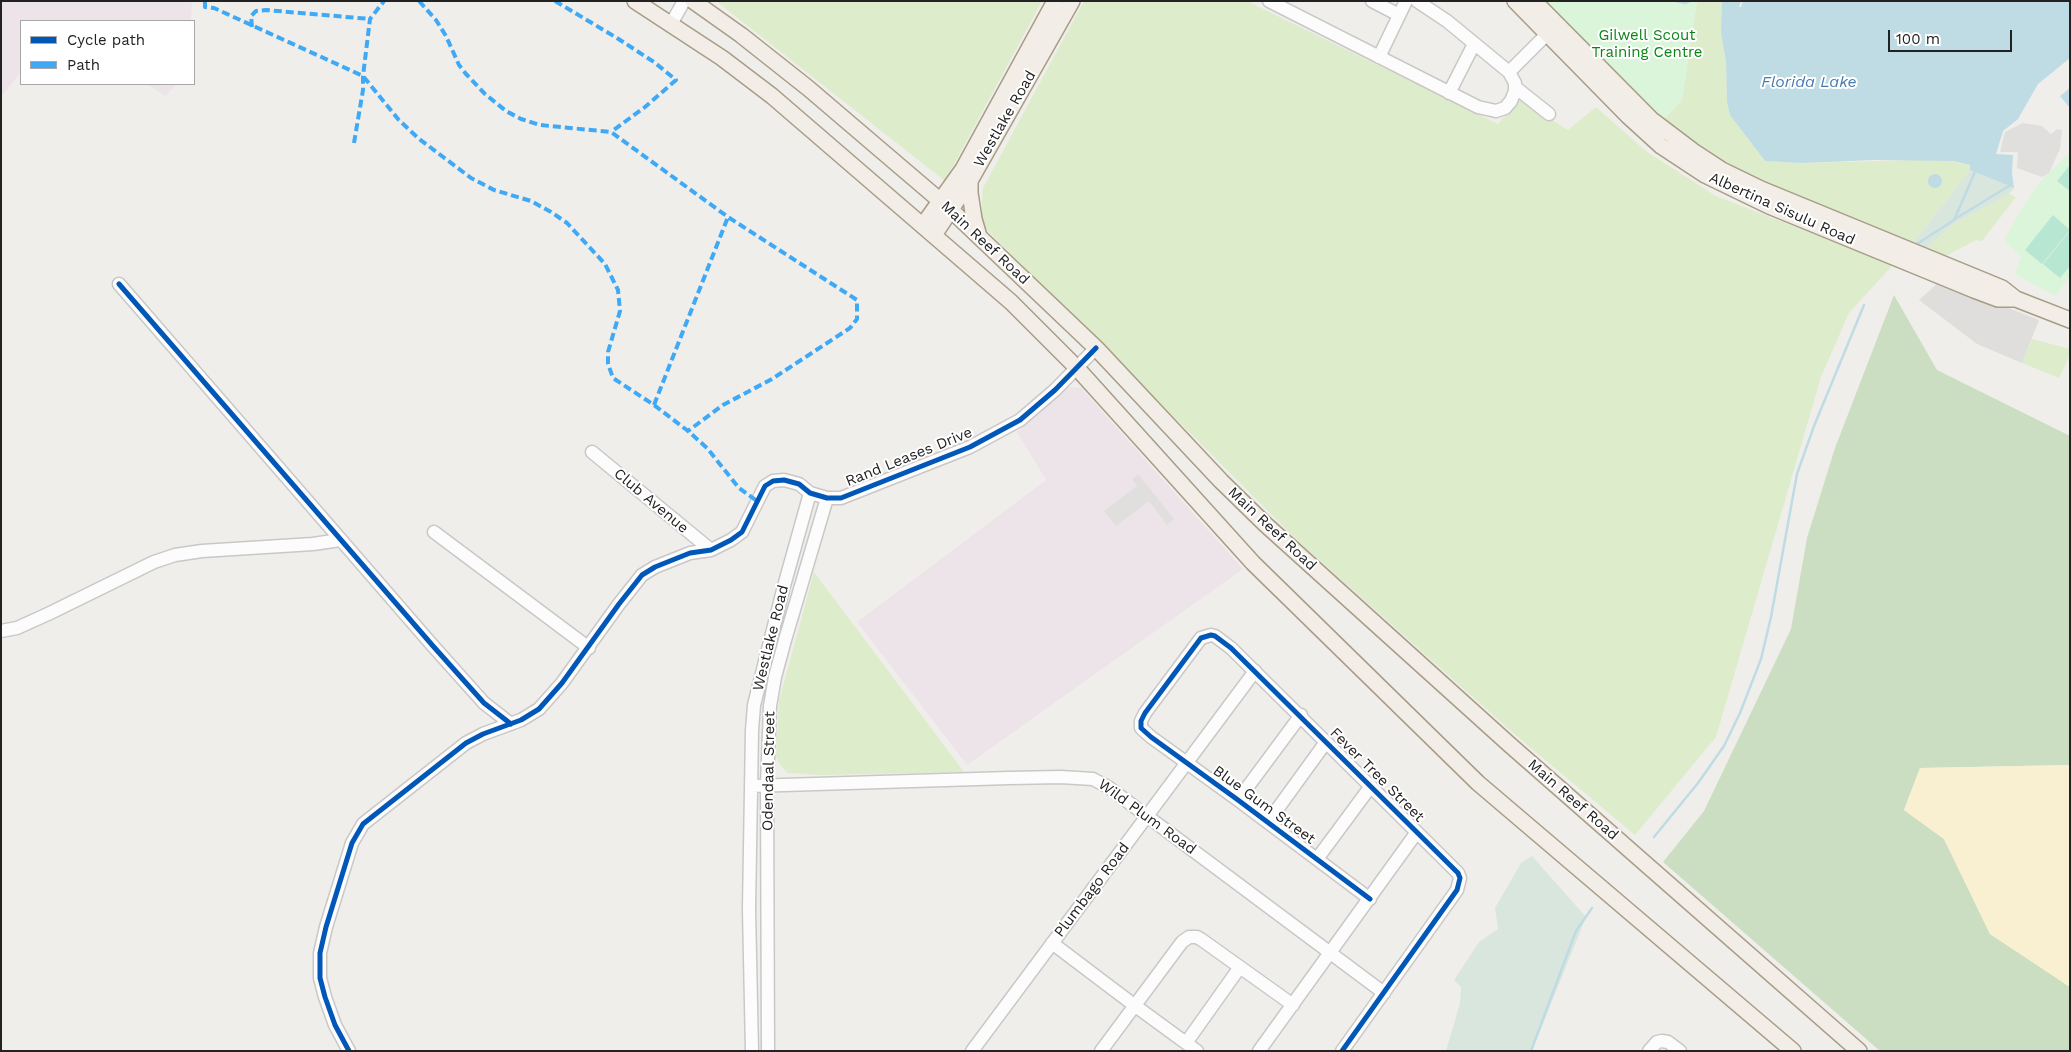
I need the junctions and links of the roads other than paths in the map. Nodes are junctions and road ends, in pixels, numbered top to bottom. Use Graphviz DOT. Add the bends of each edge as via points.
graph roads {
  1 [pos="635,1"];
  2 [pos="684,1"];
  3 [pos="692,1"];
  4 [pos="1055,1"];
  5 [pos="1072,1"];
  6 [pos="1269,1"];
  7 [pos="1372,1"];
  8 [pos="1406,1"];
  9 [pos="1417,1"];
  10 [pos="1515,1"];
  11 [pos="1534,1"];
  12 [pos="1399,16"];
  13 [pos="672,24"];
  14 [pos="1552,29"];
  15 [pos="1474,44"];
  16 [pos="1379,57"];
  17 [pos="1509,72"];
  18 [pos="1515,87"];
  19 [pos="1449,93"];
  20 [pos="1550,114"];
  21 [pos="970,179"];
  22 [pos="946,205"];
  23 [pos="928,230"];
  24 [pos="980,237"];
  25 [pos="119,284"];
  26 [pos="2070,320"];
  27 [pos="1096,348"];
  28 [pos="1076,367"];
  29 [pos="592,452"];
  30 [pos="810,493"];
  31 [pos="827,498"];
  32 [pos="434,532"];
  33 [pos="340,540"];
  34 [pos="710,550"];
  35 [pos="1,631"];
  36 [pos="588,648"];
  37 [pos="1255,671"];
  38 [pos="1302,715"];
  39 [pos="511,724"];
  40 [pos="1144,731"];
  41 [pos="1326,742"];
  42 [pos="1186,763"];
  43 [pos="767,785"];
  44 [pos="751,786"];
  45 [pos="1371,786"];
  46 [pos="1238,800"];
  47 [pos="1147,817"];
  48 [pos="1268,822"];
  49 [pos="1417,832"];
  50 [pos="1318,859"];
  51 [pos="1370,899"];
  52 [pos="1052,943"];
  53 [pos="1330,951"];
  54 [pos="1240,967"];
  55 [pos="1384,992"];
  56 [pos="1293,1005"];
  57 [pos="1134,1006"];
  58 [pos="1186,1043"];
  59 [pos="350,1051"];
  60 [pos="752,1051"];
  61 [pos="768,1051"];
  62 [pos="972,1051"];
  63 [pos="1101,1051"];
  64 [pos="1197,1051"];
  65 [pos="1260,1051"];
  66 [pos="1342,1051"];
  67 [pos="1649,1051"];
  68 [pos="1680,1051"];
  69 [pos="1793,1051"];
  70 [pos="1859,1051"];
  1 -- 13 [label="main road, Main Reef Road"];
  2 -- 13 [label="street"];
  3 -- 22 [label="main road, Main Reef Road" via="808,88"];
  4 -- 22 [label="main road, Westlake Road"];
  5 -- 21 [label="main road, Westlake Road"];
  6 -- 16 [label="street"];
  7 -- 12 [label="street"];
  8 -- 12 [label="street"];
  9 -- 15 [label="street"];
  10 -- 14 [label="main road, Albertina Sisulu Road"];
  11 -- 14 [label="main road, Albertina Sisulu Road"];
  12 -- 16 [label="street"];
  13 -- 23 [label="main road, Main Reef Road" via="772,96"];
  14 -- 17 [label="street"];
  14 -- 26 [label="main road, Albertina Sisulu Road" via="1640,127 1661,146 1705,175 1769,206 1965,286 1998,299 2016,299"];
  15 -- 17 [label="street"];
  15 -- 19 [label="street"];
  16 -- 19 [label="street"];
  17 -- 18 [label="street"];
  18 -- 19 [label="street" via="1508,106 1496,111 1478,107"];
  18 -- 20 [label="street"];
  21 -- 22 [label="main road, Westlake Road"];
  21 -- 24 [label="main road" via="974,219"];
  22 -- 23 [label="main road, Westlake Road"];
  22 -- 24 [label="main road, Main Reef Road"];
  23 -- 28 [label="main road, Main Reef Road" via="1011,302"];
  24 -- 27 [label="main road, Main Reef Road"];
  25 -- 33 [label="street"];
  27 -- 28 [label="street, Rand Leases Drive"];
  27 -- 70 [label="main road, Main Reef Road" via="1265,524 1518,752"];
  28 -- 31 [label="street, Rand Leases Drive" via="1032,411 1002,431 842,498"];
  28 -- 69 [label="main road, Main Reef Road" via="1253,563 1478,783"];
  29 -- 34 [label="street, Club Avenue"];
  30 -- 31 [label="street, Rand Leases Drive"];
  30 -- 34 [label="street, Rand Leases Drive" via="799,484 773,481 765,486 742,532"];
  30 -- 44 [label="street, Westlake Road" via="754,705"];
  31 -- 43 [label="street, Odendaal Street" via="775,677 770,706"];
  32 -- 36 [label="street"];
  33 -- 35 [label="street" via="176,555 154,562 17,628"];
  33 -- 39 [label="street" via="484,702"];
  34 -- 36 [label="street, Rand Leases Drive" via="690,553 645,572"];
  36 -- 39 [label="street, Rand Leases Drive" via="549,700 532,715"];
  37 -- 38 [label="street, Fever Tree Street"];
  37 -- 40 [label="street, Fever Tree Street" via="1220,638 1210,635 1201,638 1142,718 1141,728"];
  37 -- 42 [label="street, Plumbago Road"];
  38 -- 41 [label="street, Fever Tree Street"];
  38 -- 46 [label="street"];
  39 -- 59 [label="street, Rand Leases Drive" via="483,734 456,750 370,817 356,832 320,953 320,978 325,997 335,1025"];
  40 -- 42 [label="street, Blue Gum Street"];
  41 -- 45 [label="street, Fever Tree Street"];
  41 -- 48 [label="street"];
  42 -- 46 [label="street, Blue Gum Street"];
  42 -- 47 [label="street, Plumbago Road"];
  43 -- 44 [label="street, Wild Plum Road"];
  43 -- 47 [label="street, Wild Plum Road" via="1088,778 1102,782"];
  43 -- 61 [label="street, Odendaal Street"];
  44 -- 60 [label="street, Odendaal Street"];
  45 -- 49 [label="street, Fever Tree Street"];
  45 -- 50 [label="street"];
  46 -- 48 [label="street, Blue Gum Street"];
  47 -- 52 [label="street, Plumbago Road"];
  47 -- 53 [label="street, Wild Plum Road"];
  48 -- 50 [label="street, Blue Gum Street"];
  49 -- 51 [label="street"];
  49 -- 55 [label="street, Fever Tree Street" via="1458,873 1459,885"];
  50 -- 51 [label="street, Blue Gum Street"];
  51 -- 53 [label="street"];
  52 -- 57 [label="street"];
  52 -- 62 [label="street, Plumbago Road"];
  53 -- 55 [label="street, Wild Plum Road"];
  53 -- 56 [label="street"];
  54 -- 56 [label="street"];
  54 -- 57 [label="street" via="1198,937 1189,937"];
  54 -- 58 [label="street"];
  55 -- 66 [label="street, Fever Tree Street"];
  56 -- 65 [label="street"];
  57 -- 58 [label="street"];
  57 -- 63 [label="street"];
  58 -- 64 [label="street"];
  67 -- 68 [label="street" via="1662,1041"];
}
